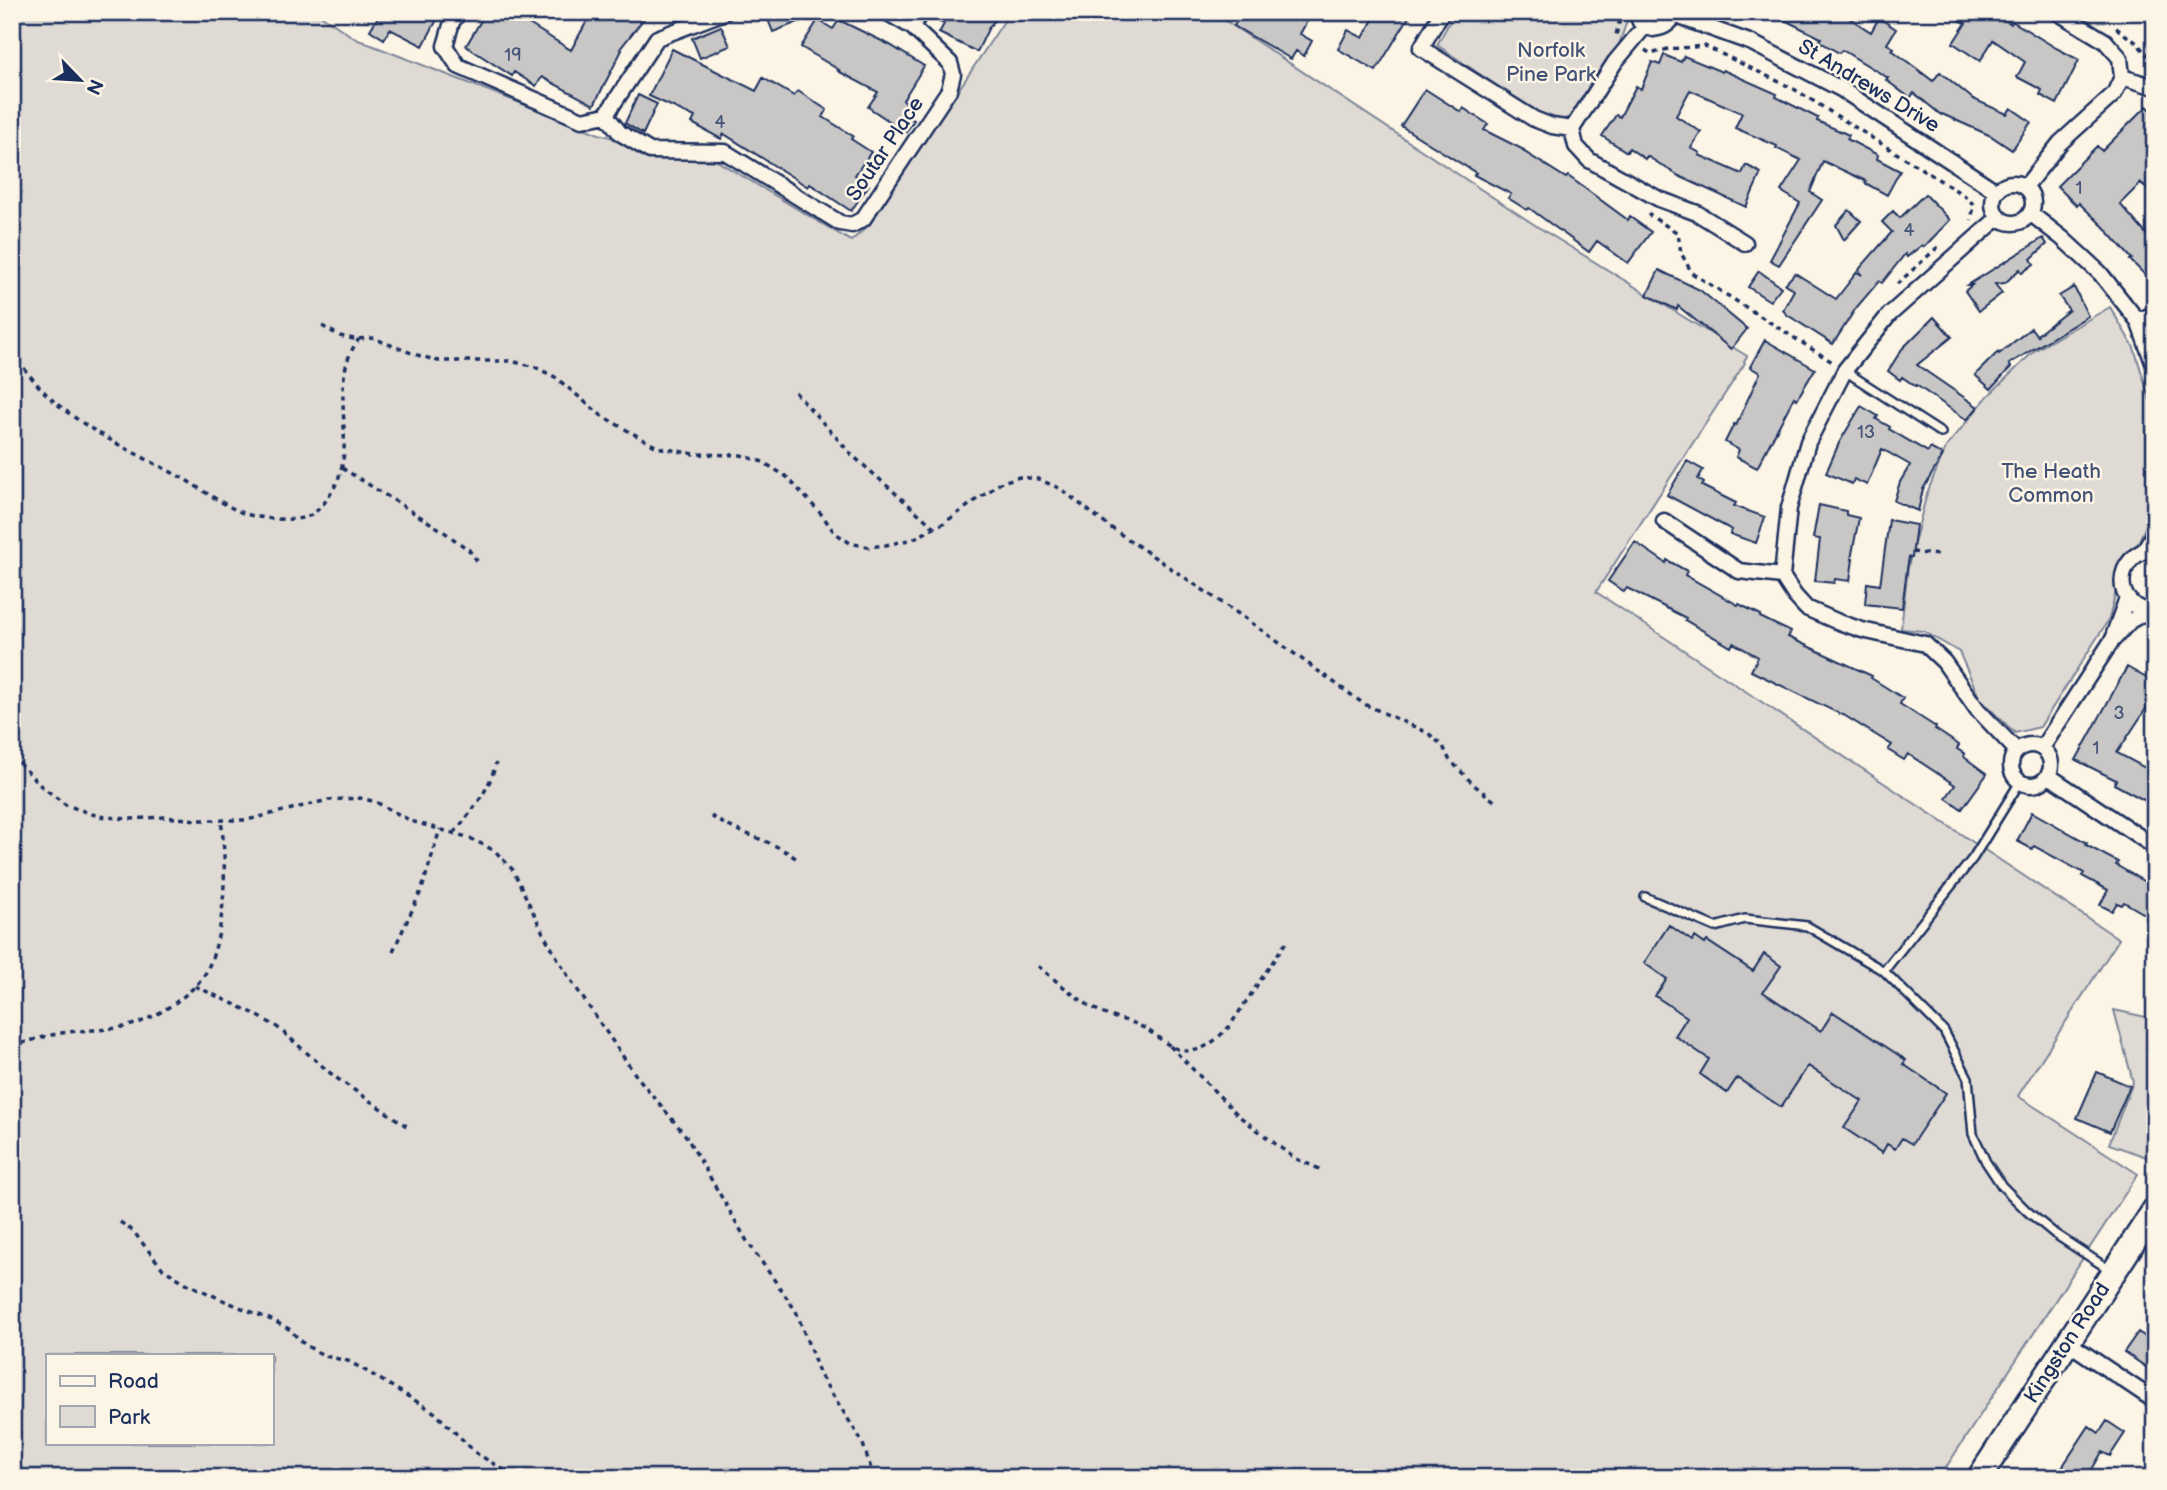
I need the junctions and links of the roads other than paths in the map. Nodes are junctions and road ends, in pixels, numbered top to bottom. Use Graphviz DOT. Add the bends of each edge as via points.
graph roads {
  1 [pos="459,12"];
  2 [pos="724,12"];
  3 [pos="886,12"];
  4 [pos="921,12"];
  5 [pos="1442,12"];
  6 [pos="1636,12"];
  7 [pos="2057,12"];
  8 [pos="1674,13"];
  9 [pos="912,27"];
  10 [pos="1641,31"];
  11 [pos="2122,77"];
  12 [pos="2155,87"];
  13 [pos="606,115"];
  14 [pos="1572,129"];
  15 [pos="2025,187"];
  16 [pos="1996,191"];
  17 [pos="2030,213"];
  18 [pos="1999,217"];
  19 [pos="1745,243"];
  20 [pos="2155,313"];
  21 [pos="2138,321"];
  22 [pos="2155,368"];
  23 [pos="1844,370"];
  24 [pos="1941,433"];
  25 [pos="1664,521"];
  26 [pos="2155,531"];
  27 [pos="2150,549"];
  28 [pos="1782,576"];
  29 [pos="2127,598"];
  30 [pos="2151,612"];
  31 [pos="2111,642"];
  32 [pos="2042,748"];
  33 [pos="2017,751"];
  34 [pos="2049,776"];
  35 [pos="2020,782"];
  36 [pos="2155,847"];
  37 [pos="1645,897"];
  38 [pos="1884,971"];
  39 [pos="2155,1209"];
  40 [pos="2113,1272"];
  41 [pos="2067,1342"];
  42 [pos="2155,1401"];
  43 [pos="1979,1478"];
  1 -- 13 [label="street" via="445,46 458,66 582,120"];
  2 -- 13 [label="street" via="657,38"];
  3 -- 9 [label="street, Soutar Place"];
  4 -- 9 [label="street"];
  5 -- 14 [label="street" via="1421,48 1534,119"];
  6 -- 10 [label="street"];
  7 -- 11 [label="street" via="2105,41 2120,58"];
  8 -- 10 [label="street" via="1672,21 1660,28"];
  8 -- 16 [label="street, St Andrews Drive" via="1752,43 1841,89"];
  9 -- 13 [label="street, Soutar Place" via="950,64 949,90 863,219 852,225 840,223 725,152 650,151 620,133"];
  10 -- 14 [label="street"];
  11 -- 12 [label="street"];
  11 -- 15 [label="street" via="2114,94 2060,144"];
  14 -- 19 [label="street" via="1576,146 1588,160 1658,199 1697,213"];
  15 -- 16 [label="street" via="2008,183"];
  15 -- 17 [label="street" via="2032,199"];
  16 -- 18 [label="street" via="1993,205"];
  17 -- 18 [label="street" via="2012,223"];
  17 -- 21 [label="street" via="2100,273"];
  18 -- 23 [label="street" via="1889,315"];
  20 -- 21 [label="street"];
  21 -- 22 [label="street"];
  23 -- 24 [label="lane"];
  23 -- 28 [label="street" via="1808,442 1789,508"];
  25 -- 28 [label="street" via="1740,572"];
  26 -- 27 [label="street"];
  27 -- 29 [label="street" via="2129,560 2124,569"];
  28 -- 33 [label="street" via="1806,607 1862,630 1925,644"];
  29 -- 30 [label="street"];
  29 -- 31 [label="street"];
  30 -- 31 [label="street" via="2130,621"];
  31 -- 32 [label="street"];
  32 -- 33 [label="street" via="2032,745"];
  32 -- 34 [label="street" via="2051,762"];
  33 -- 35 [label="street" via="2011,768"];
  34 -- 35 [label="street" via="2038,785"];
  34 -- 36 [label="street"];
  35 -- 38 [label="lane" via="1973,858"];
  37 -- 38 [label="lane" via="1715,927 1745,919 1807,926"];
  38 -- 40 [label="lane" via="1944,1031 1968,1078 1973,1134 2001,1186 2055,1234"];
  39 -- 40 [label="main road, Kingston Road"];
  40 -- 41 [label="main road, Kingston Road"];
  41 -- 42 [label="street"];
  41 -- 43 [label="main road, Kingston Road"];
}
